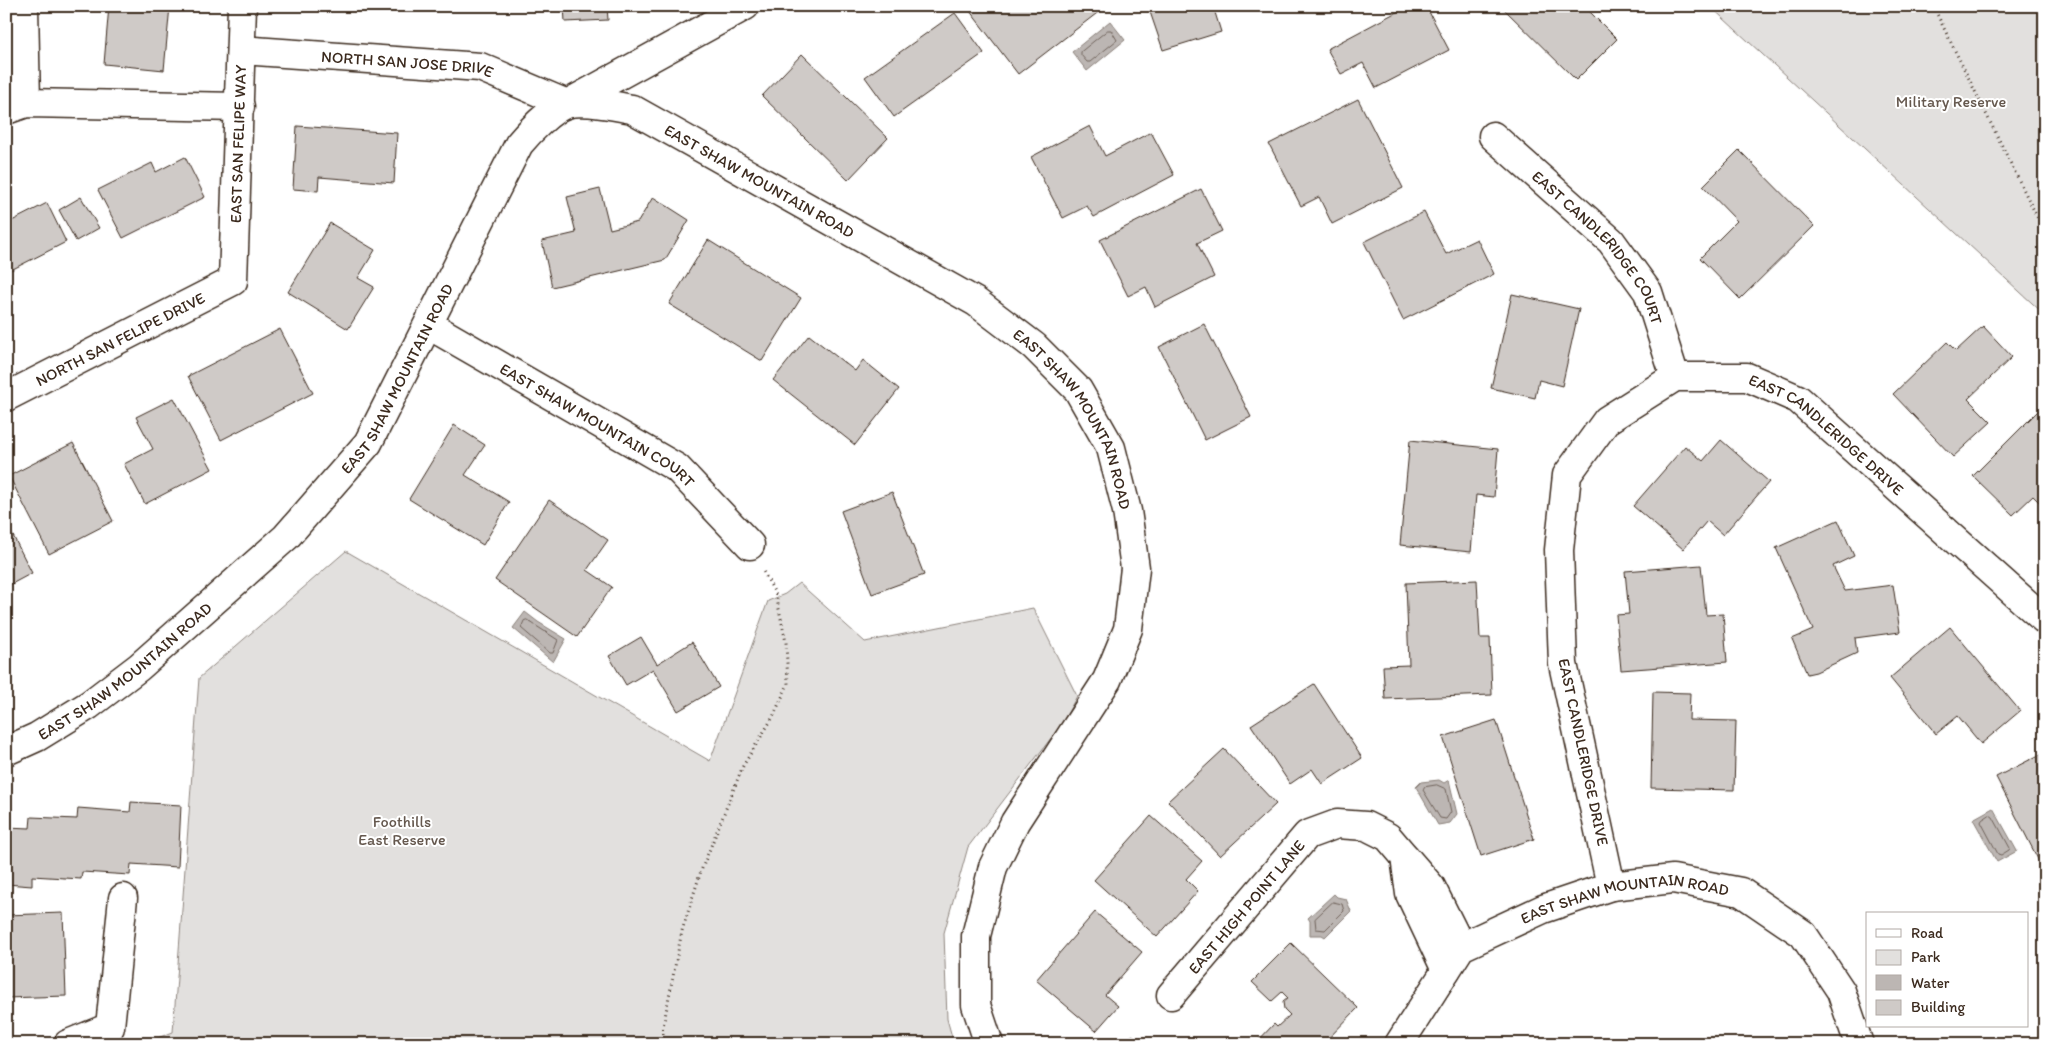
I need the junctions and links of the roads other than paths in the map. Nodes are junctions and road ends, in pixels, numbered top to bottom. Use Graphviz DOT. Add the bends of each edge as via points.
graph roads {
  1 [pos="24,6"];
  2 [pos="242,6"];
  3 [pos="745,6"];
  4 [pos="242,50"];
  5 [pos="567,104"];
  6 [pos="16,107"];
  7 [pos="240,107"];
  8 [pos="1493,136"];
  9 [pos="233,281"];
  10 [pos="429,325"];
  11 [pos="1674,377"];
  12 [pos="6,397"];
  13 [pos="750,544"];
  14 [pos="2045,620"];
  15 [pos="6,751"];
  16 [pos="1405,857"];
  17 [pos="1612,886"];
  18 [pos="123,898"];
  19 [pos="1461,947"];
  20 [pos="1446,970"];
  21 [pos="1171,995"];
  22 [pos="68,1044"];
  23 [pos="989,1044"];
  24 [pos="1399,1044"];
  25 [pos="1859,1044"];
  1 -- 6 [label="street"];
  2 -- 4 [label="street, EAST SAN FELIPE WAY"];
  3 -- 5 [label="street"];
  4 -- 5 [label="street, NORTH SAN JOSE DRIVE" via="480,66"];
  4 -- 7 [label="street, EAST SAN FELIPE WAY"];
  5 -- 10 [label="street, EAST SHAW MOUNTAIN ROAD" via="537,123 519,144"];
  5 -- 23 [label="street, EAST SHAW MOUNTAIN ROAD" via="602,103 632,108 976,302 1034,346 1078,390 1111,448 1127,510 1135,568 1128,629 1107,680 1015,822 994,867 976,936 976,1005"];
  6 -- 7 [label="street"];
  7 -- 9 [label="street, EAST SAN FELIPE WAY"];
  8 -- 11 [label="street, EAST CANDLERIDGE COURT" via="1611,241 1648,292"];
  9 -- 12 [label="street, NORTH SAN FELIPE DRIVE"];
  10 -- 13 [label="street, EAST SHAW MOUNTAIN COURT" via="677,468"];
  10 -- 15 [label="street, EAST SHAW MOUNTAIN ROAD" via="368,443 286,537 138,667 89,705 37,737"];
  11 -- 14 [label="street, EAST CANDLERIDGE DRIVE" via="1747,377 1798,399"];
  11 -- 17 [label="street, EAST CANDLERIDGE DRIVE" via="1607,420 1567,474 1559,550 1563,664"];
  16 -- 19 [label="street, EAST HIGH POINT LANE" via="1431,887"];
  16 -- 20 [label="street" via="1410,894"];
  16 -- 21 [label="street, EAST HIGH POINT LANE" via="1388,837 1366,826 1337,824 1306,835"];
  17 -- 19 [label="street, EAST SHAW MOUNTAIN ROAD" via="1543,909"];
  17 -- 25 [label="street, EAST SHAW MOUNTAIN ROAD" via="1673,879 1741,892 1803,934 1841,991"];
  18 -- 22 [label="street" via="110,1027"];
  19 -- 20 [label="street"];
  20 -- 24 [label="street"];
}
